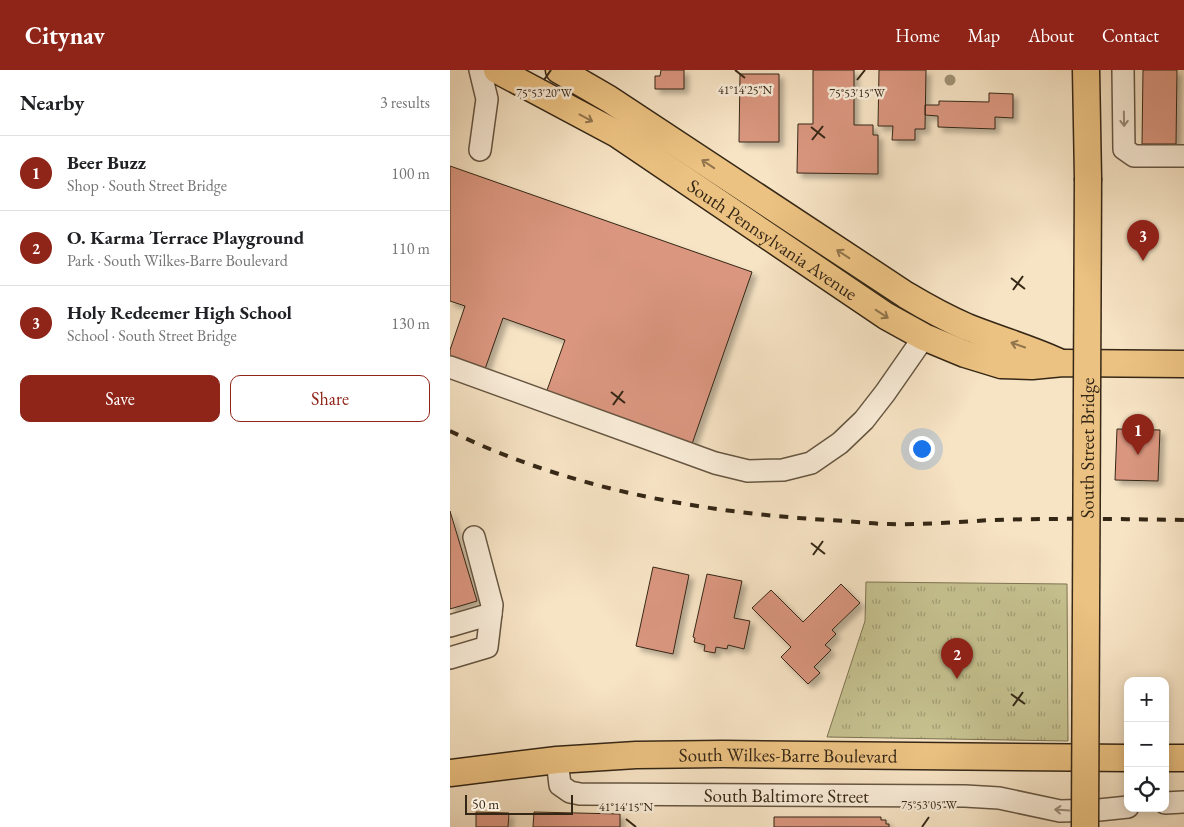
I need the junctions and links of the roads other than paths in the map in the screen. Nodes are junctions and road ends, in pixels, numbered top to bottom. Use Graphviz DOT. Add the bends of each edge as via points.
graph roads {
  1 [pos="480,70"];
  2 [pos="497,70"];
  3 [pos="559,70"];
  4 [pos="1086,70"];
  5 [pos="1123,70"];
  6 [pos="480,150"];
  7 [pos="1184,156"];
  8 [pos="924,337"];
  9 [pos="1063,363"];
  10 [pos="1184,364"];
  11 [pos="450,367"];
  12 [pos="474,537"];
  13 [pos="491,614"];
  14 [pos="450,626"];
  15 [pos="450,658"];
  16 [pos="1124,758"];
  17 [pos="1169,758"];
  18 [pos="1184,758"];
  19 [pos="557,760"];
  20 [pos="450,773"];
  21 [pos="1184,802"];
  22 [pos="1169,803"];
  23 [pos="1124,807"];
  24 [pos="1085,827"];
  1 -- 6 [label="street" via="487,99"];
  2 -- 8 [label="main road, South Pennsylvania Avenue, one-way" via="617,134 886,316"];
  9 -- 3 [label="main road, South Pennsylvania Avenue, one-way" via="968,327 929,308 609,98"];
  4 -- 24 [label="main road, South Street Bridge, bridge"];
  5 -- 7 [label="street, one-way" via="1124,149 1134,156"];
  8 -- 9 [label="main road, South Pennsylvania Avenue" via="1000,365"];
  8 -- 11 [label="street" via="869,414 840,443 811,463 783,470 748,471 715,463"];
  9 -- 10 [label="main road, South Pennsylvania Avenue"];
  12 -- 13 [label="street" via="492,605"];
  13 -- 14 [label="street"];
  13 -- 15 [label="street" via="487,647"];
  16 -- 19 [label="main road, South Wilkes-Barre Boulevard" via="723,754"];
  17 -- 18 [label="main road"];
  19 -- 20 [label="main road, South Wilkes-Barre Boulevard"];
  23 -- 19 [label="street, South Baltimore Street, one-way" via="1060,811 999,798 965,796 580,794 560,785"];
  21 -- 22 [label="street"];
}
